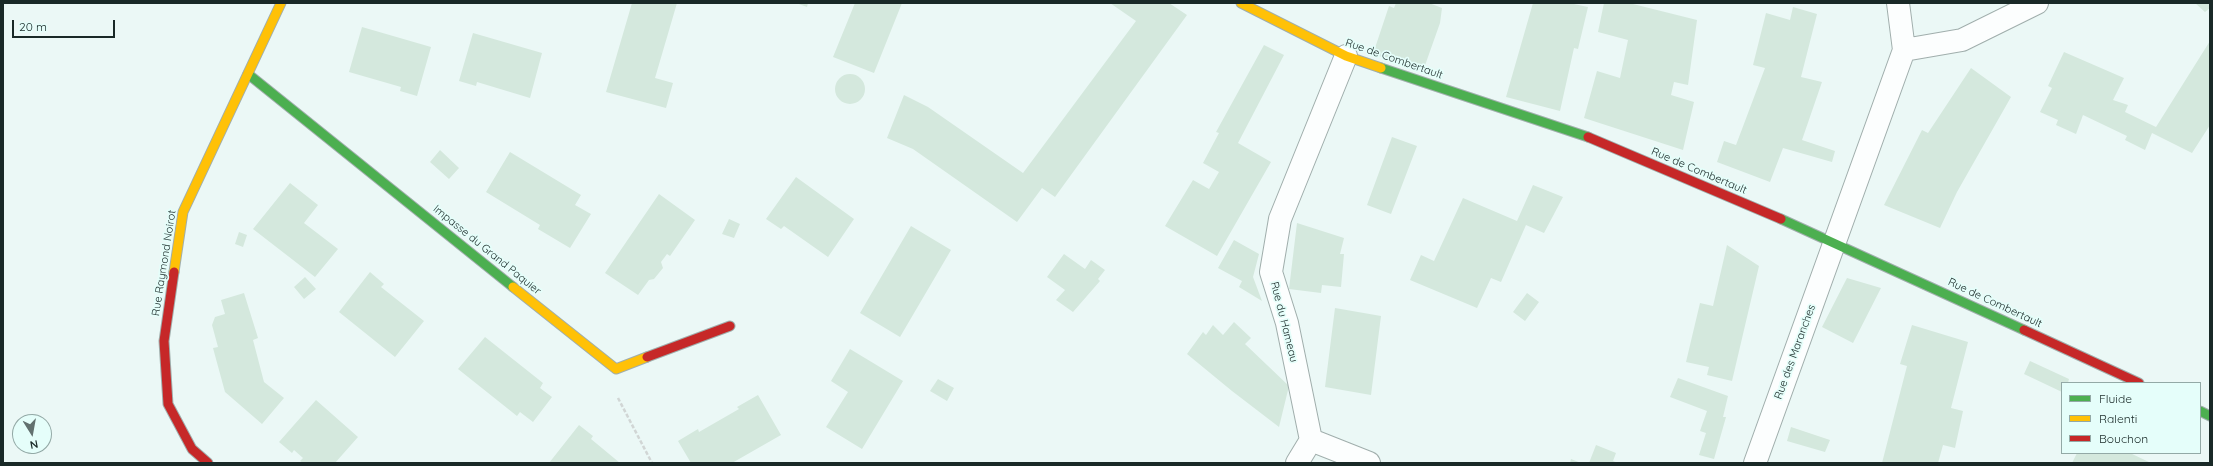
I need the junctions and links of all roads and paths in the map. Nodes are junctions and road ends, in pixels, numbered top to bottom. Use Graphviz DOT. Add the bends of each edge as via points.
graph roads {
  1 [pos="281,3"];
  2 [pos="1241,3"];
  3 [pos="1898,3"];
  4 [pos="2037,3"];
  5 [pos="1904,50"];
  6 [pos="1346,56"];
  7 [pos="248,74"];
  8 [pos="1835,242"];
  9 [pos="730,326"];
  10 [pos="616,369"];
  11 [pos="2137,382"];
  12 [pos="2201,412"];
  13 [pos="2210,416"];
  14 [pos="1311,440"];
  15 [pos="208,463"];
  16 [pos="652,463"];
  17 [pos="1297,463"];
  18 [pos="1369,463"];
  19 [pos="1755,463"];
  1 -- 7 [label="street, Rue Raymond Noirot"];
  2 -- 6 [label="street, Rue de Combertault"];
  3 -- 5 [label="street"];
  4 -- 5 [label="street" via="1962,40"];
  5 -- 8 [label="street, Rue des Maranches"];
  6 -- 8 [label="street, Rue de Combertault" via="1573,131"];
  6 -- 14 [label="street, Rue du Hameau" via="1280,219 1271,272 1287,323"];
  7 -- 10 [label="street, Impasse du Grand Paquier"];
  7 -- 15 [label="street, Rue Raymond Noirot" via="183,212 164,341 168,404 192,449"];
  8 -- 11 [label="street, Rue de Combertault"];
  8 -- 19 [label="street, Rue des Maranches"];
  9 -- 10 [label="street"];
  10 -- 16 [label="path" via="619,400"];
  12 -- 13 [label="street"];
  14 -- 17 [label="street"];
  14 -- 18 [label="street"];
}
